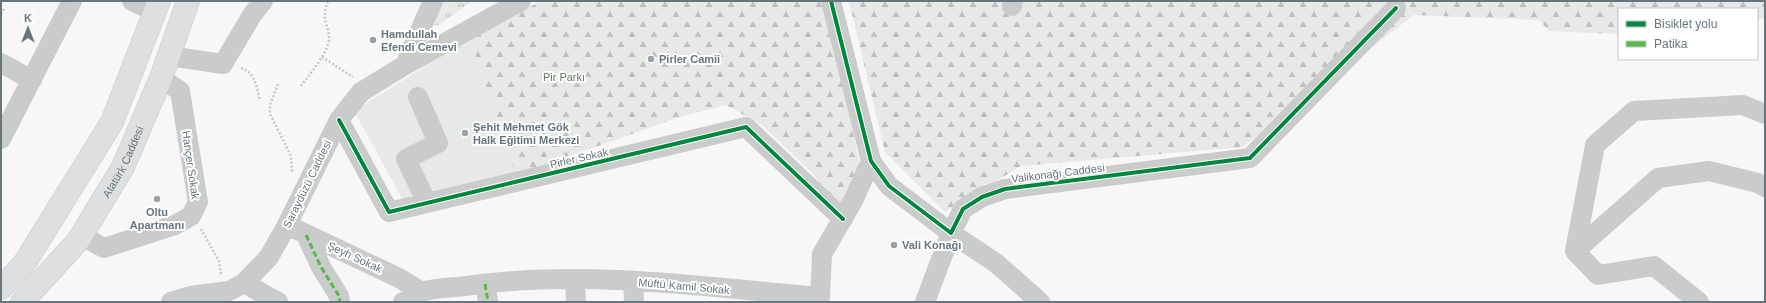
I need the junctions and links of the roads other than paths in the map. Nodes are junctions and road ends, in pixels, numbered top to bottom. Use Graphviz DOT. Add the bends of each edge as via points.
graph roads {
  1 [pos="72,1"];
  2 [pos="132,1"];
  3 [pos="188,1"];
  4 [pos="263,1"];
  5 [pos="433,1"];
  6 [pos="521,1"];
  7 [pos="831,1"];
  8 [pos="157,7"];
  9 [pos="1396,8"];
  10 [pos="169,56"];
  11 [pos="1,63"];
  12 [pos="405,64"];
  13 [pos="161,78"];
  14 [pos="32,80"];
  15 [pos="418,97"];
  16 [pos="1765,114"];
  17 [pos="339,120"];
  18 [pos="1,139"];
  19 [pos="870,161"];
  20 [pos="1765,187"];
  21 [pos="427,203"];
  22 [pos="843,219"];
  23 [pos="287,225"];
  24 [pos="951,233"];
  25 [pos="306,235"];
  26 [pos="82,236"];
  27 [pos="1575,251"];
  28 [pos="821,272"];
  29 [pos="575,280"];
  30 [pos="633,281"];
  31 [pos="244,283"];
  32 [pos="1,288"];
  33 [pos="487,293"];
  34 [pos="702,294"];
  35 [pos="410,299"];
  36 [pos="22,302"];
  37 [pos="171,302"];
  38 [pos="278,302"];
  39 [pos="340,302"];
  40 [pos="576,302"];
  41 [pos="634,302"];
  42 [pos="835,302"];
  43 [pos="925,302"];
  44 [pos="1040,302"];
  45 [pos="1699,302"];
  1 -- 14 [label="street"];
  2 -- 8 [label="street"];
  3 -- 10 [label="main road, Atatürk Caddesi"];
  4 -- 10 [label="street" via="223,64"];
  5 -- 12 [label="street"];
  6 -- 12 [label="street, Saraydüzü Caddesi"];
  7 -- 19 [label="street"];
  8 -- 32 [label="main road" via="112,122 24,264"];
  9 -- 24 [label="street, Valikonağı Caddesi" via="1250,158 1005,188 982,197 963,210"];
  10 -- 13 [label="main road, Atatürk Caddesi"];
  11 -- 14 [label="street"];
  12 -- 17 [label="street, Saraydüzü Caddesi" via="361,92"];
  13 -- 26 [label="main road, Atatürk Caddesi" via="123,167"];
  13 -- 26 [label="street, Hançer Sokak" via="180,91 198,202 191,216 175,225 104,248"];
  14 -- 18 [label="street"];
  15 -- 21 [label="street" via="438,143 406,159"];
  16 -- 27 [label="street" via="1743,105 1634,111 1595,145"];
  17 -- 21 [label="street, Pirler Sokak" via="389,212"];
  17 -- 23 [label="street, Saraydüzü Caddesi"];
  19 -- 22 [label="street, Müftü Kamil Sokak"];
  19 -- 24 [label="street" via="889,186"];
  20 -- 27 [label="street" via="1758,182 1709,171 1658,178"];
  21 -- 22 [label="street, Pirler Sokak" via="746,127"];
  22 -- 28 [label="street, Müftü Kamil Sokak" via="822,254"];
  23 -- 25 [label="street, Şeyh Sokak"];
  23 -- 31 [label="street, Saraydüzü Caddesi" via="269,257"];
  24 -- 43 [label="street, Valikonağı Caddesi"];
  24 -- 44 [label="street" via="996,263"];
  25 -- 35 [label="street, Şeyh Sokak" via="399,278"];
  25 -- 39 [label="street"];
  26 -- 36 [label="main road, Atatürk Caddesi"];
  27 -- 45 [label="street" via="1598,275 1654,266"];
  28 -- 34 [label="street, Müftü Kamil Sokak" via="820,297"];
  28 -- 42 [label="street"];
  29 -- 30 [label="street, Müftü Kamil Sokak"];
  29 -- 33 [label="street, Müftü Kamil Sokak" via="504,281"];
  29 -- 40 [label="street"];
  30 -- 34 [label="street, Müftü Kamil Sokak"];
  30 -- 41 [label="street"];
  31 -- 37 [label="street, Saraydüzü Caddesi" via="229,291 190,296"];
  31 -- 38 [label="street"];
  33 -- 35 [label="street, Müftü Kamil Sokak"];
}
